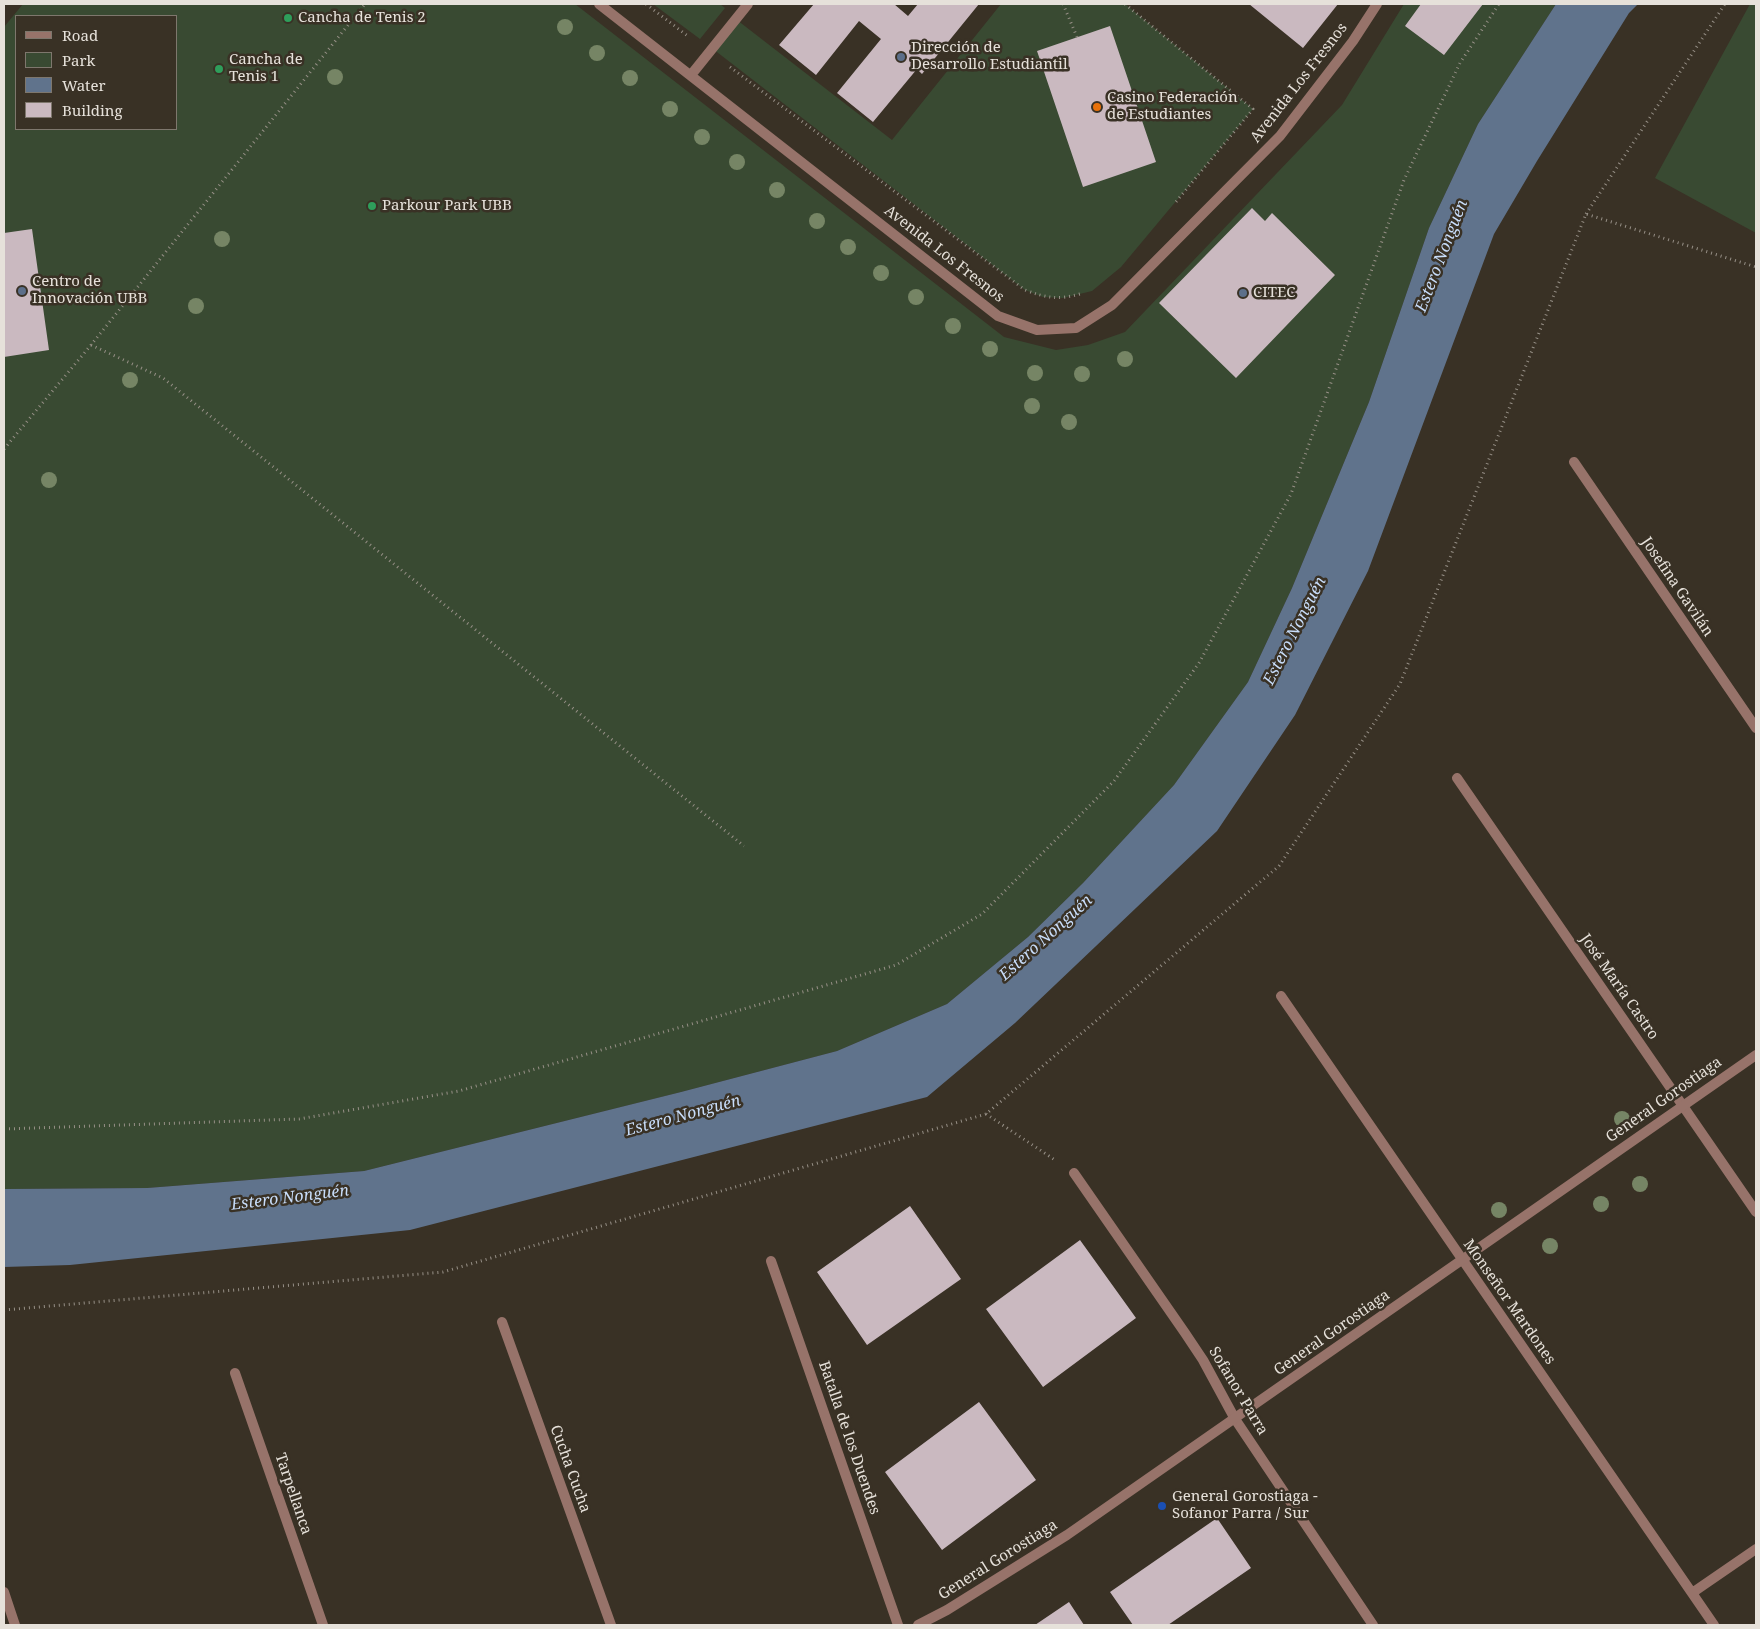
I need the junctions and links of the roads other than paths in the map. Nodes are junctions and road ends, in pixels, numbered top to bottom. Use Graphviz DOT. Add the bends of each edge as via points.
graph roads {
  1 [pos="599,4"];
  2 [pos="748,4"];
  3 [pos="1377,4"];
  4 [pos="692,75"];
  5 [pos="1574,462"];
  6 [pos="1756,728"];
  7 [pos="1457,778"];
  8 [pos="1281,996"];
  9 [pos="1756,1055"];
  10 [pos="1682,1105"];
  11 [pos="1074,1173"];
  12 [pos="1756,1212"];
  13 [pos="1462,1260"];
  14 [pos="771,1261"];
  15 [pos="502,1322"];
  16 [pos="235,1373"];
  17 [pos="1234,1419"];
  18 [pos="1756,1549"];
  19 [pos="4,1592"];
  20 [pos="1692,1593"];
  21 [pos="15,1625"];
  22 [pos="323,1625"];
  23 [pos="611,1625"];
  24 [pos="898,1625"];
  25 [pos="918,1625"];
  26 [pos="1373,1625"];
  27 [pos="1714,1625"];
  1 -- 4 [label="street, Avenida Los Fresnos"];
  2 -- 4 [label="street"];
  3 -- 4 [label="street, Avenida Los Fresnos" via="1280,136 1112,305 1076,328 1037,330 998,316"];
  5 -- 6 [label="street, Josefina Gavilán"];
  7 -- 10 [label="street, José María Castro"];
  8 -- 13 [label="street, Monseñor Mardones"];
  9 -- 10 [label="street, General Gorostiaga"];
  10 -- 12 [label="street, José María Castro"];
  10 -- 13 [label="street, General Gorostiaga"];
  11 -- 17 [label="street, Sofanor Parra" via="1203,1360"];
  13 -- 17 [label="street, General Gorostiaga"];
  13 -- 20 [label="street, Monseñor Mardones"];
  14 -- 24 [label="street, Batalla de los Duendes"];
  15 -- 23 [label="street, Cucha Cucha"];
  16 -- 22 [label="street, Tarpellanca"];
  17 -- 25 [label="street, General Gorostiaga" via="1067,1535"];
  17 -- 26 [label="street, Sofanor Parra"];
  18 -- 20 [label="street"];
  19 -- 21 [label="street"];
  20 -- 27 [label="street, Monseñor Mardones"];
}
